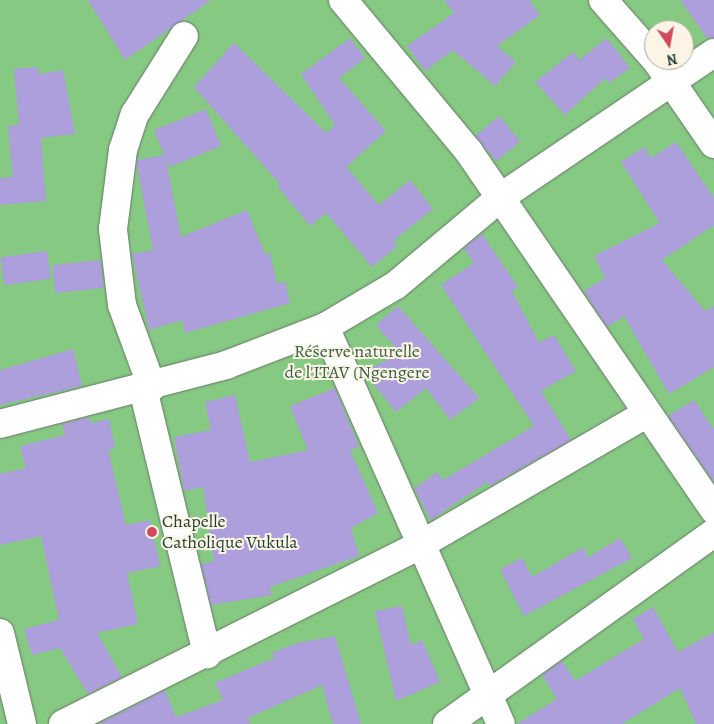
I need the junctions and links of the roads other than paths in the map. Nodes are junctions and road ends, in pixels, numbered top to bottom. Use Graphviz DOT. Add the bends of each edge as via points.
graph roads {
  1 [pos="342,0"];
  2 [pos="603,0"];
  3 [pos="184,36"];
  4 [pos="644,47"];
  5 [pos="714,53"];
  6 [pos="664,70"];
  7 [pos="674,82"];
  8 [pos="714,144"];
  9 [pos="500,197"];
  10 [pos="325,327"];
  11 [pos="147,388"];
  12 [pos="648,414"];
  13 [pos="0,424"];
  14 [pos="714,510"];
  15 [pos="714,533"];
  16 [pos="420,545"];
  17 [pos="0,633"];
  18 [pos="207,654"];
  19 [pos="485,693"];
  20 [pos="22,724"];
  21 [pos="63,724"];
  22 [pos="447,724"];
  23 [pos="502,724"];
  1 -- 9 [label="street" via="411,78"];
  2 -- 4 [label="street"];
  3 -- 11 [label="street" via="135,114 123,150 113,229 122,305"];
  5 -- 7 [label="street"];
  6 -- 7 [label="street"];
  7 -- 8 [label="street"];
  7 -- 9 [label="street"];
  9 -- 10 [label="street" via="396,284"];
  9 -- 12 [label="street"];
  10 -- 11 [label="street" via="226,365"];
  10 -- 16 [label="street"];
  11 -- 13 [label="street"];
  11 -- 18 [label="street"];
  12 -- 14 [label="street"];
  12 -- 16 [label="street"];
  15 -- 19 [label="street"];
  16 -- 18 [label="street"];
  16 -- 19 [label="street"];
  17 -- 20 [label="street"];
  18 -- 21 [label="street"];
  19 -- 22 [label="street"];
  19 -- 23 [label="street"];
}
